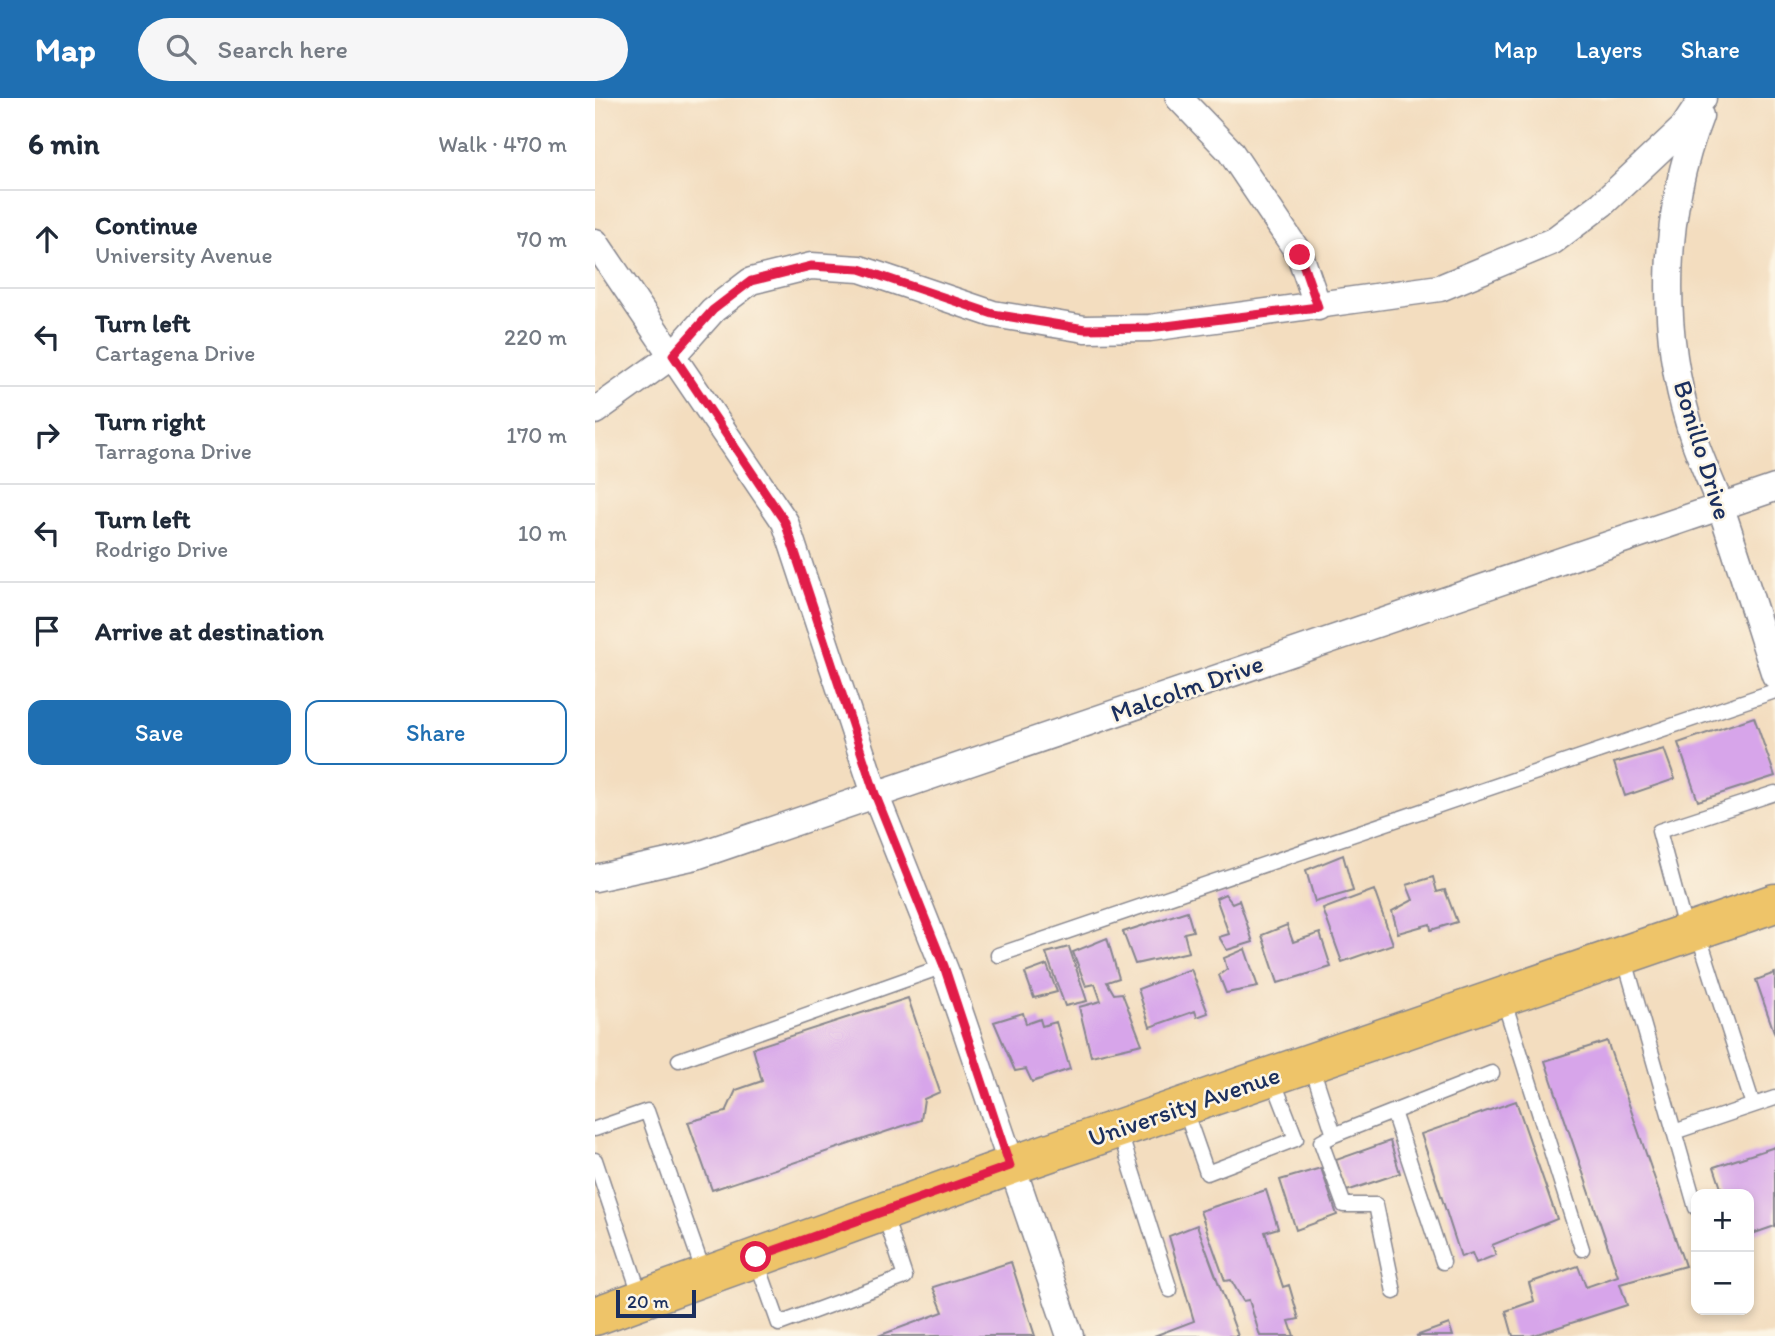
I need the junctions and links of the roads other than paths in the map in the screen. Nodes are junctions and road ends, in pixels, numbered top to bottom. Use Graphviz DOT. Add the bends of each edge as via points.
graph roads {
  1 [pos="1179,98"];
  2 [pos="1705,98"];
  3 [pos="595,242"];
  4 [pos="1318,307"];
  5 [pos="673,355"];
  6 [pos="595,411"];
  7 [pos="1775,488"];
  8 [pos="1720,507"];
  9 [pos="1775,675"];
  10 [pos="1775,691"];
  11 [pos="1775,793"];
  12 [pos="875,794"];
  13 [pos="595,877"];
  14 [pos="1775,904"];
  15 [pos="1692,932"];
  16 [pos="998,955"];
  17 [pos="1624,955"];
  18 [pos="944,966"];
  19 [pos="1503,997"];
  20 [pos="679,1060"];
  21 [pos="1310,1063"];
  22 [pos="1492,1073"];
  23 [pos="1271,1076"];
  24 [pos="1775,1098"];
  25 [pos="1753,1105"];
  26 [pos="1183,1106"];
  27 [pos="1392,1112"];
  28 [pos="595,1129"];
  29 [pos="1119,1129"];
  30 [pos="1674,1132"];
  31 [pos="1333,1135"];
  32 [pos="595,1160"];
  33 [pos="1010,1166"];
  34 [pos="1691,1191"];
  35 [pos="883,1211"];
  36 [pos="1582,1249"];
  37 [pos="756,1257"];
  38 [pos="1443,1262"];
  39 [pos="705,1276"];
  40 [pos="1170,1290"];
  41 [pos="1394,1292"];
  42 [pos="641,1299"];
  43 [pos="595,1316"];
  44 [pos="1070,1336"];
  1 -- 4 [label="street" via="1230,152 1300,255"];
  2 -- 4 [label="street" via="1683,128 1602,204 1553,240 1440,288"];
  2 -- 8 [label="street, Bonillo Drive" via="1688,146 1671,230 1671,340 1688,423"];
  3 -- 5 [label="street"];
  4 -- 5 [label="street" via="1150,328 1085,329 993,314 860,269 811,266 751,281 713,310"];
  5 -- 6 [label="street"];
  5 -- 12 [label="street" via="785,522"];
  7 -- 8 [label="street, Malcolm Drive"];
  8 -- 9 [label="street, Bonillo Drive"];
  8 -- 12 [label="street, Malcolm Drive"];
  10 -- 16 [label="lane"];
  11 -- 15 [label="lane" via="1659,831"];
  12 -- 13 [label="street, Malcolm Drive" via="696,856"];
  12 -- 18 [label="street"];
  14 -- 15 [label="main road, University Avenue"];
  15 -- 17 [label="main road, University Avenue"];
  15 -- 25 [label="lane"];
  17 -- 19 [label="main road, University Avenue"];
  17 -- 30 [label="lane"];
  18 -- 20 [label="lane"];
  18 -- 33 [label="street"];
  19 -- 21 [label="main road, University Avenue"];
  19 -- 36 [label="lane"];
  21 -- 23 [label="main road, University Avenue"];
  21 -- 31 [label="lane"];
  22 -- 27 [label="lane"];
  23 -- 26 [label="main road, University Avenue"];
  23 -- 26 [label="lane" via="1296,1139 1207,1173"];
  24 -- 25 [label="lane"];
  25 -- 30 [label="lane"];
  26 -- 29 [label="main road, University Avenue"];
  27 -- 31 [label="lane"];
  27 -- 38 [label="lane"];
  28 -- 39 [label="lane" via="647,1111"];
  29 -- 33 [label="main road, University Avenue"];
  29 -- 40 [label="lane"];
  30 -- 34 [label="lane"];
  31 -- 41 [label="lane" via="1321,1142 1344,1205 1376,1205"];
  32 -- 42 [label="lane"];
  33 -- 35 [label="main road, University Avenue"];
  33 -- 44 [label="street"];
  35 -- 37 [label="main road, University Avenue"];
  35 -- 37 [label="lane" via="905,1277 779,1324"];
  37 -- 39 [label="main road, University Avenue"];
  39 -- 42 [label="main road, University Avenue"];
  42 -- 43 [label="main road, University Avenue"];
}
